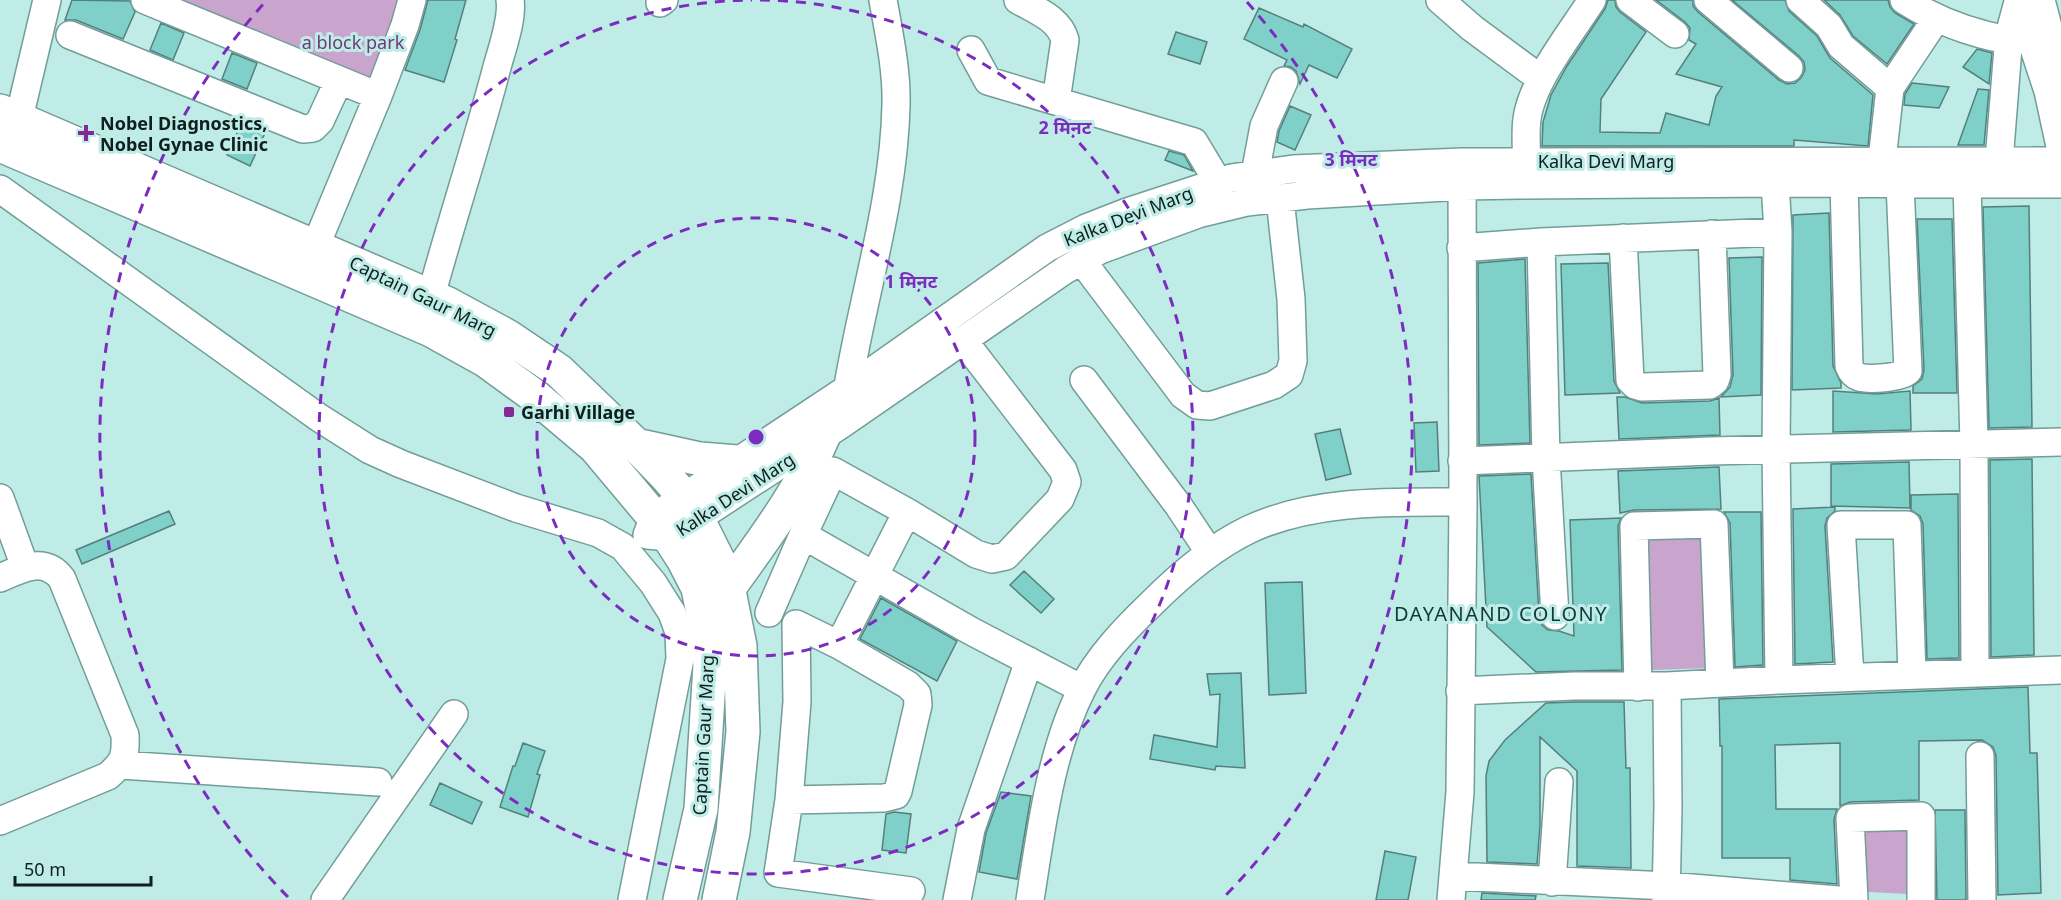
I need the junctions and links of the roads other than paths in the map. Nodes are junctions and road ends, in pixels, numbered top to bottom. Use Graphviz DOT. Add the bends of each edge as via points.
graph roads {
  1 [pos="47,0"];
  2 [pos="145,0"];
  3 [pos="412,0"];
  4 [pos="510,0"];
  5 [pos="883,0"];
  6 [pos="1018,0"];
  7 [pos="1440,0"];
  8 [pos="1592,0"];
  9 [pos="1630,0"];
  10 [pos="1708,0"];
  11 [pos="1800,0"];
  12 [pos="1904,0"];
  13 [pos="2026,1"];
  14 [pos="180,7"];
  15 [pos="1936,19"];
  16 [pos="1675,34"];
  17 [pos="70,35"];
  18 [pos="2008,40"];
  19 [pos="971,50"];
  20 [pos="1789,68"];
  21 [pos="2061,76"];
  22 [pos="1541,79"];
  23 [pos="339,80"];
  24 [pos="1284,81"];
  25 [pos="1890,88"];
  26 [pos="378,96"];
  27 [pos="1056,101"];
  28 [pos="9,114"];
  29 [pos="0,145"];
  30 [pos="2061,151"];
  31 [pos="1882,160"];
  32 [pos="1999,160"];
  33 [pos="1526,161"];
  34 [pos="2061,161"];
  35 [pos="1255,174"];
  36 [pos="1462,174"];
  37 [pos="1218,182"];
  38 [pos="1775,183"];
  39 [pos="1844,183"];
  40 [pos="1900,183"];
  41 [pos="1967,183"];
  42 [pos="2061,184"];
  43 [pos="0,189"];
  44 [pos="1280,199"];
  45 [pos="1778,232"];
  46 [pos="1712,234"];
  47 [pos="1623,238"];
  48 [pos="1541,242"];
  49 [pos="316,245"];
  50 [pos="1461,248"];
  51 [pos="1082,261"];
  52 [pos="431,296"];
  53 [pos="963,340"];
  54 [pos="1084,380"];
  55 [pos="847,389"];
  56 [pos="2061,442"];
  57 [pos="1974,445"];
  58 [pos="636,446"];
  59 [pos="828,447"];
  60 [pos="1776,449"];
  61 [pos="1546,458"];
  62 [pos="1462,461"];
  63 [pos="737,462"];
  64 [pos="0,498"];
  65 [pos="1463,502"];
  66 [pos="691,508"];
  67 [pos="907,512"];
  68 [pos="656,530"];
  69 [pos="803,535"];
  70 [pos="623,547"];
  71 [pos="1210,553"];
  72 [pos="25,567"];
  73 [pos="873,576"];
  74 [pos="0,578"];
  75 [pos="730,597"];
  76 [pos="769,613"];
  77 [pos="1555,616"];
  78 [pos="796,624"];
  79 [pos="839,645"];
  80 [pos="1029,661"];
  81 [pos="2061,670"];
  82 [pos="1975,672"];
  83 [pos="1912,675"];
  84 [pos="1850,677"];
  85 [pos="1779,680"];
  86 [pos="1720,683"];
  87 [pos="1666,686"];
  88 [pos="1638,687"];
  89 [pos="1082,688"];
  90 [pos="1460,691"];
  91 [pos="454,714"];
  92 [pos="1980,756"];
  93 [pos="121,765"];
  94 [pos="378,782"];
  95 [pos="1559,782"];
  96 [pos="789,800"];
  97 [pos="0,821"];
  98 [pos="1552,882"];
  99 [pos="1453,888"];
  100 [pos="910,891"];
  101 [pos="1667,893"];
  102 [pos="1785,898"];
  103 [pos="325,900"];
  104 [pos="632,900"];
  105 [pos="680,900"];
  106 [pos="719,900"];
  107 [pos="957,900"];
  108 [pos="1030,900"];
  109 [pos="1838,900"];
  110 [pos="1854,900"];
  111 [pos="1921,900"];
  112 [pos="1982,900"];
  1 -- 28 [label="street"];
  2 -- 14 [label="street"];
  3 -- 26 [label="street"];
  4 -- 52 [label="street" via="507,30"];
  5 -- 55 [label="street" via="896,103 891,174"];
  6 -- 27 [label="street" via="1062,30 1065,40"];
  7 -- 22 [label="street"];
  8 -- 22 [label="street"];
  9 -- 16 [label="street"];
  10 -- 20 [label="street"];
  11 -- 25 [label="street" via="1829,26 1841,46"];
  12 -- 15 [label="street"];
  13 -- 18 [label="street"];
  13 -- 21 [label="street"];
  13 -- 30 [label="street"];
  14 -- 23 [label="street"];
  15 -- 18 [label="street"];
  15 -- 25 [label="street"];
  17 -- 23 [label="street" via="303,129 313,128 321,121"];
  18 -- 32 [label="street"];
  19 -- 27 [label="street" via="988,81"];
  22 -- 33 [label="street" via="1527,119"];
  23 -- 26 [label="street"];
  24 -- 35 [label="street" via="1264,126"];
  25 -- 31 [label="street"];
  26 -- 49 [label="street"];
  27 -- 37 [label="street" via="1194,142"];
  28 -- 49 [label="main road, Captain Gaur Marg"];
  29 -- 68 [label="main road, Captain Gaur Marg" via="431,330 485,360 537,397 595,447"];
  31 -- 32 [label="street, Kalka Devi Marg"];
  31 -- 33 [label="street, Kalka Devi Marg"];
  32 -- 34 [label="street, Kalka Devi Marg"];
  33 -- 36 [label="street, Kalka Devi Marg"];
  35 -- 36 [label="street, Kalka Devi Marg" via="1293,170"];
  35 -- 37 [label="street, Kalka Devi Marg"];
  36 -- 38 [label="street, Kalka Devi Marg"];
  36 -- 44 [label="street, Kalka Devi Marg"];
  36 -- 50 [label="street"];
  37 -- 55 [label="street, Kalka Devi Marg" via="1117,216 1047,248"];
  38 -- 39 [label="street, Kalka Devi Marg"];
  38 -- 45 [label="street"];
  39 -- 40 [label="street, Kalka Devi Marg"];
  39 -- 40 [label="street" via="1850,366 1862,378 1899,376 1908,371"];
  40 -- 41 [label="street, Kalka Devi Marg"];
  41 -- 42 [label="street, Kalka Devi Marg"];
  41 -- 57 [label="street"];
  43 -- 70 [label="street" via="318,417 370,450 516,508 598,533"];
  44 -- 51 [label="street, Kalka Devi Marg" via="1198,214 1110,246"];
  44 -- 51 [label="street" via="1291,299 1293,361 1289,375 1274,385 1210,406 1197,405 1182,394"];
  45 -- 46 [label="street"];
  45 -- 60 [label="street"];
  46 -- 47 [label="street"];
  46 -- 47 [label="street" via="1717,375 1710,385 1642,387 1630,380"];
  47 -- 48 [label="street"];
  48 -- 50 [label="street"];
  48 -- 61 [label="street"];
  49 -- 52 [label="main road, Captain Gaur Marg"];
  50 -- 62 [label="street"];
  51 -- 53 [label="street, Kalka Devi Marg"];
  52 -- 58 [label="main road, Captain Gaur Marg" via="507,336 559,371"];
  53 -- 59 [label="street, Kalka Devi Marg"];
  53 -- 67 [label="street" via="1063,470 1067,482 1060,499 1006,556 992,560"];
  54 -- 71 [label="street"];
  55 -- 59 [label="street"];
  55 -- 63 [label="street, Kalka Devi Marg"];
  56 -- 57 [label="street"];
  57 -- 60 [label="street"];
  57 -- 82 [label="street"];
  58 -- 63 [label="main road"];
  58 -- 66 [label="main road, Captain Gaur Marg"];
  59 -- 66 [label="street, Kalka Devi Marg"];
  59 -- 67 [label="street"];
  59 -- 69 [label="street"];
  59 -- 75 [label="main road"];
  60 -- 61 [label="street"];
  60 -- 85 [label="street"];
  61 -- 62 [label="street"];
  61 -- 77 [label="street"];
  62 -- 65 [label="street"];
  63 -- 66 [label="street, Kalka Devi Marg"];
  64 -- 72 [label="street"];
  65 -- 71 [label="street" via="1397,502 1311,510 1248,530"];
  65 -- 90 [label="street"];
  66 -- 68 [label="street, Kalka Devi Marg"];
  66 -- 75 [label="main road, Captain Gaur Marg" via="726,576"];
  67 -- 73 [label="street"];
  68 -- 70 [label="street, Kalka Devi Marg"];
  68 -- 105 [label="main road, Captain Gaur Marg" via="683,559 698,588 710,666 701,809"];
  69 -- 73 [label="street"];
  69 -- 76 [label="street"];
  70 -- 104 [label="street" via="672,613 679,632 680,659"];
  71 -- 89 [label="street" via="1141,614 1106,652"];
  72 -- 74 [label="street"];
  72 -- 93 [label="street" via="41,565 56,571 62,579 125,735 126,752"];
  73 -- 79 [label="street"];
  73 -- 80 [label="street"];
  75 -- 76 [label="street"];
  75 -- 106 [label="main road, Captain Gaur Marg" via="740,646 743,732 733,832"];
  76 -- 78 [label="street"];
  78 -- 79 [label="street"];
  78 -- 96 [label="street" via="797,702"];
  79 -- 96 [label="street" via="908,684 917,694 918,705 898,791 884,798"];
  80 -- 89 [label="street"];
  80 -- 107 [label="street" via="971,829"];
  81 -- 82 [label="street"];
  82 -- 83 [label="street"];
  83 -- 84 [label="street"];
  83 -- 84 [label="street" via="1907,525 1841,525"];
  84 -- 85 [label="street"];
  85 -- 86 [label="street"];
  86 -- 87 [label="street"];
  86 -- 88 [label="street" via="1714,524 1634,526"];
  87 -- 88 [label="street"];
  87 -- 101 [label="street"];
  88 -- 90 [label="street"];
  89 -- 108 [label="street" via="1047,796"];
  90 -- 99 [label="street" via="1460,792"];
  91 -- 103 [label="street"];
  92 -- 112 [label="street"];
  93 -- 94 [label="street"];
  93 -- 97 [label="street" via="108,776"];
  95 -- 98 [label="street"];
  96 -- 100 [label="street" via="778,873"];
  98 -- 99 [label="street"];
  98 -- 101 [label="street"];
  101 -- 102 [label="street"];
  102 -- 109 [label="street"];
  110 -- 111 [label="street" via="1850,818 1921,816"];
}
